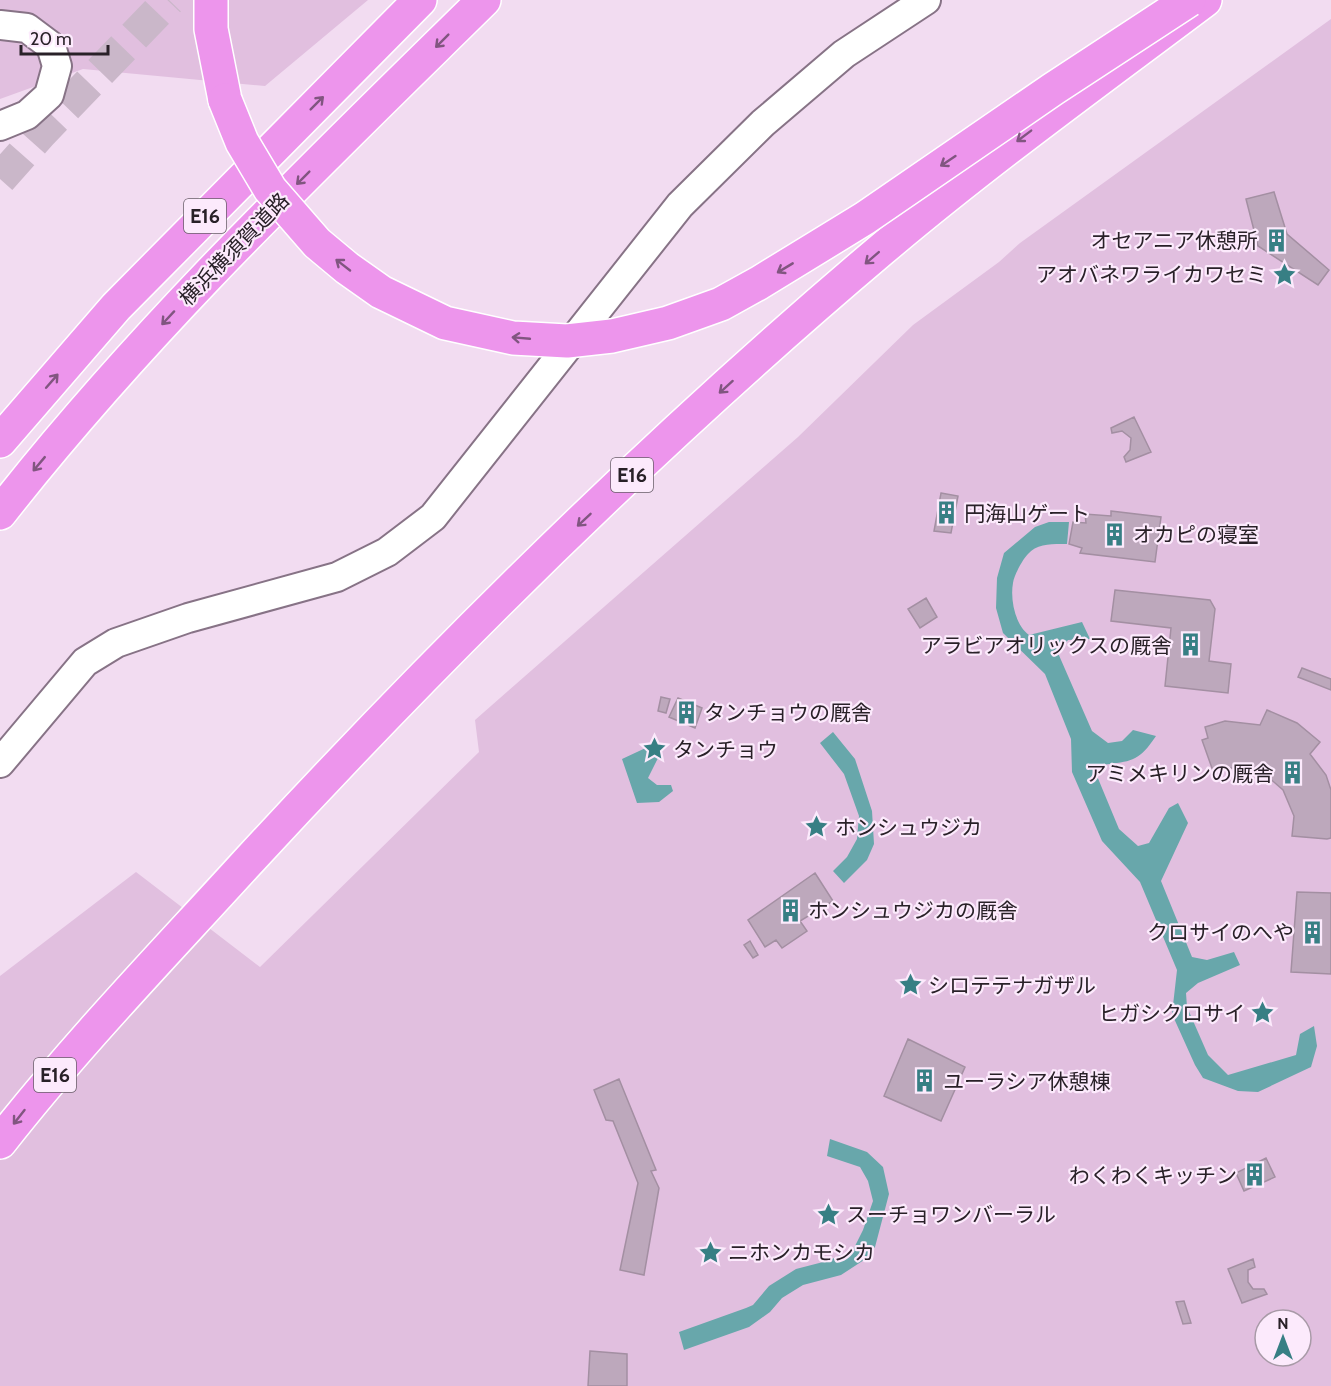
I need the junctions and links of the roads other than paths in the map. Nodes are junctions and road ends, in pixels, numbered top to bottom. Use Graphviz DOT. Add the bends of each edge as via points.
graph roads {
  1 [pos="211,0"];
  2 [pos="420,0"];
  3 [pos="484,0"];
  4 [pos="926,0"];
  5 [pos="1189,0"];
  6 [pos="1205,0"];
  7 [pos="0,25"];
  8 [pos="0,126"];
  9 [pos="0,441"];
  10 [pos="0,513"];
  11 [pos="0,764"];
  12 [pos="0,1142"];
  5 -- 1 [label="highway, one-way, bridge" via="865,218 721,304 668,323 567,341 513,338 445,323 381,292 317,243 270,189 242,142 225,100 211,30"];
  9 -- 2 [label="highway, 横浜横須賀道路 / E16, one-way" via="116,307"];
  3 -- 10 [label="highway, 横浜横須賀道路 / E16, one-way" via="237,243 129,360"];
  4 -- 11 [label="lane" via="844,54 763,123 681,204 433,517 387,552 337,577 188,618 116,643 85,662"];
  6 -- 12 [label="highway, E16, one-way" via="983,166 880,250 719,393 532,569 310,795 112,1010"];
  7 -- 8 [label="lane" via="27,28 51,46 57,66 49,95 27,115"];
}
